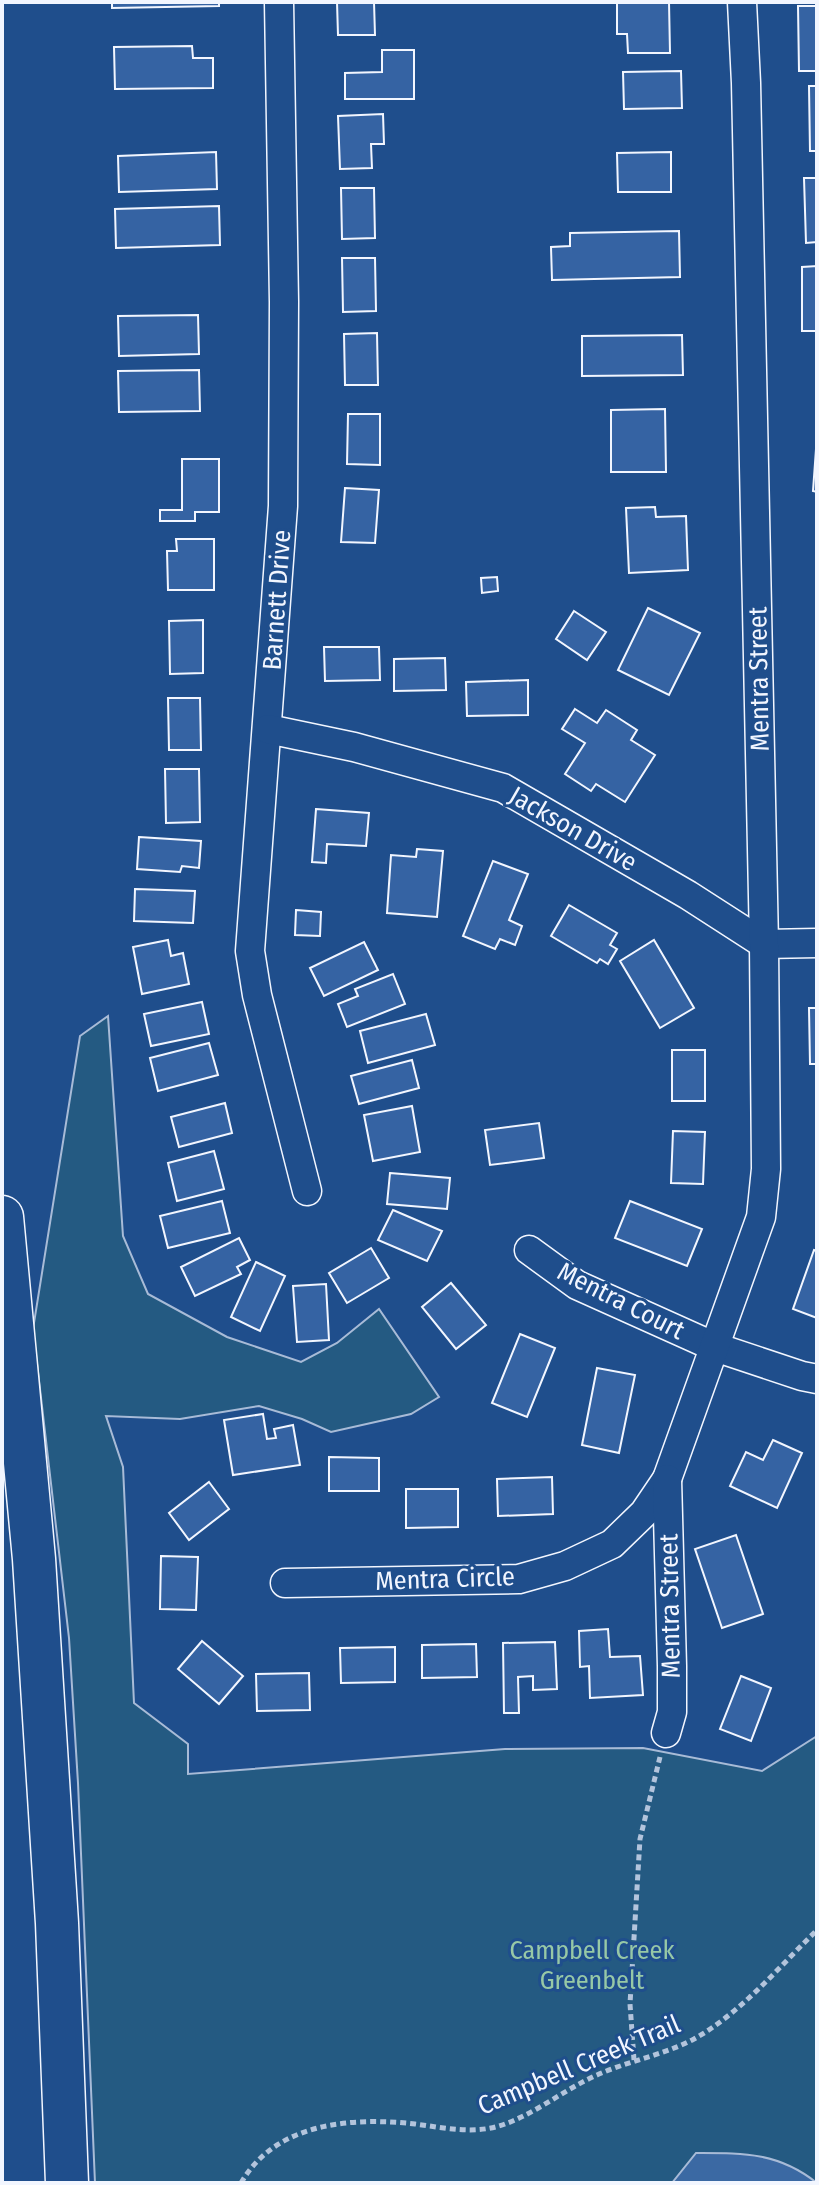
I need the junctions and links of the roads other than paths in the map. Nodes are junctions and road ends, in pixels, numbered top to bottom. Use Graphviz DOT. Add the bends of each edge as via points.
graph roads {
  1 [pos="279,2"];
  2 [pos="742,2"];
  3 [pos="268,729"];
  4 [pos="817,943"];
  5 [pos="764,944"];
  6 [pos="307,1191"];
  7 [pos="2,1217"];
  8 [pos="529,1250"];
  9 [pos="715,1347"];
  10 [pos="817,1379"];
  11 [pos="667,1479"];
  12 [pos="285,1583"];
  13 [pos="666,1733"];
  14 [pos="67,2183"];
  1 -- 3 [label="street, Barnett Drive" via="283,506"];
  2 -- 5 [label="street, Mentra Street"];
  3 -- 5 [label="street, Jackson Drive" via="503,788"];
  3 -- 6 [label="street, Barnett Drive" via="250,951"];
  4 -- 5 [label="street"];
  5 -- 9 [label="street, Mentra Street" via="766,1169 761,1217"];
  7 -- 14 [label="highway" via="34,1559"];
  8 -- 9 [label="street, Mentra Court" via="577,1285"];
  9 -- 10 [label="street, Mentra Court"];
  9 -- 11 [label="street, Mentra Circle"];
  11 -- 12 [label="street, Mentra Circle" via="644,1513 612,1544 565,1566 519,1579"];
  11 -- 13 [label="street, Mentra Street" via="672,1712"];
}
